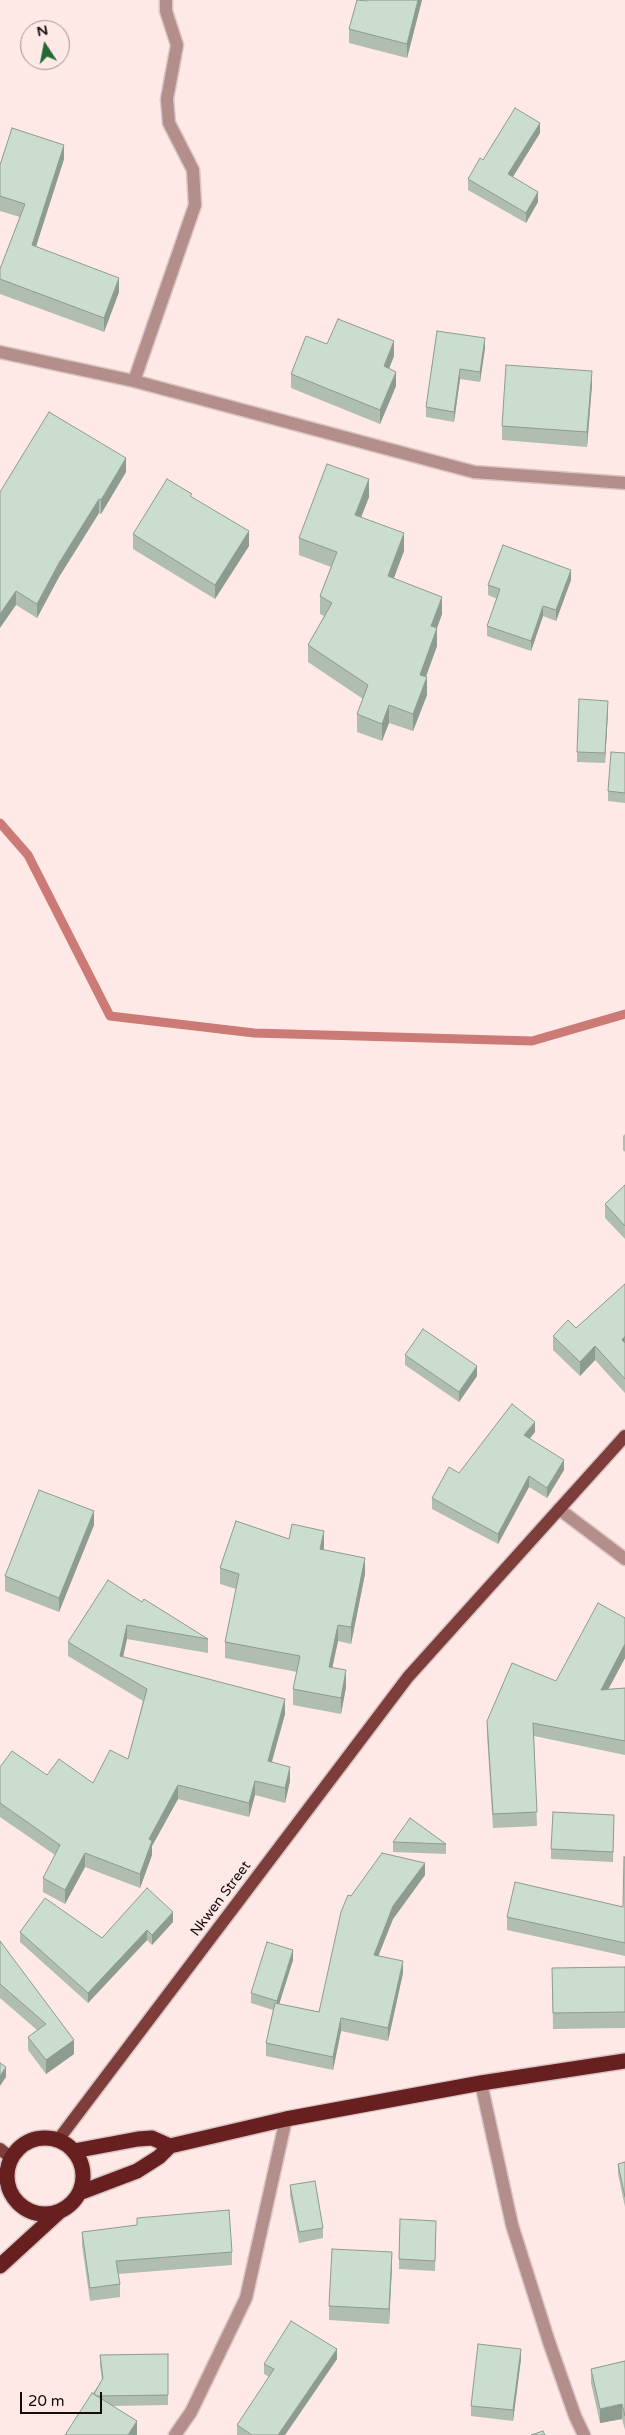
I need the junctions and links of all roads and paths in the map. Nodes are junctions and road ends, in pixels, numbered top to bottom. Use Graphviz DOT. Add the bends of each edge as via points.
graph roads {
  1 [pos="166,0"];
  2 [pos="0,352"];
  3 [pos="134,381"];
  4 [pos="625,483"];
  5 [pos="625,1436"];
  6 [pos="559,1509"];
  7 [pos="625,1559"];
  8 [pos="625,2061"];
  9 [pos="481,2083"];
  10 [pos="286,2119"];
  11 [pos="58,2140"];
  12 [pos="170,2146"];
  13 [pos="74,2151"];
  14 [pos="6,2154"];
  15 [pos="7,2180"];
  16 [pos="80,2193"];
  17 [pos="0,2195"];
  18 [pos="60,2211"];
  19 [pos="0,2266"];
  20 [pos="175,2435"];
  21 [pos="584,2435"];
  1 -- 3 [label="street" via="166,12 177,45 167,100 169,123 193,170 195,205"];
  2 -- 3 [label="street"];
  3 -- 4 [label="street" via="474,472"];
  5 -- 6 [label="main road, Nkwen Street"];
  6 -- 7 [label="street"];
  6 -- 11 [label="main road, Nkwen Street" via="408,1677"];
  8 -- 9 [label="highway"];
  9 -- 10 [label="highway"];
  9 -- 21 [label="street" via="512,2225 571,2406"];
  10 -- 12 [label="highway"];
  10 -- 20 [label="street" via="246,2298 191,2412"];
  11 -- 13 [label="highway"];
  11 -- 14 [label="highway" via="36,2138"];
  12 -- 13 [label="highway" via="152,2138"];
  12 -- 16 [label="highway" via="137,2171"];
  13 -- 16 [label="highway" via="82,2164"];
  14 -- 15 [label="highway"];
  15 -- 17 [label="highway"];
  15 -- 18 [label="highway" via="15,2199 26,2209 48,2214"];
  16 -- 18 [label="highway"];
  18 -- 19 [label="highway"];
}
